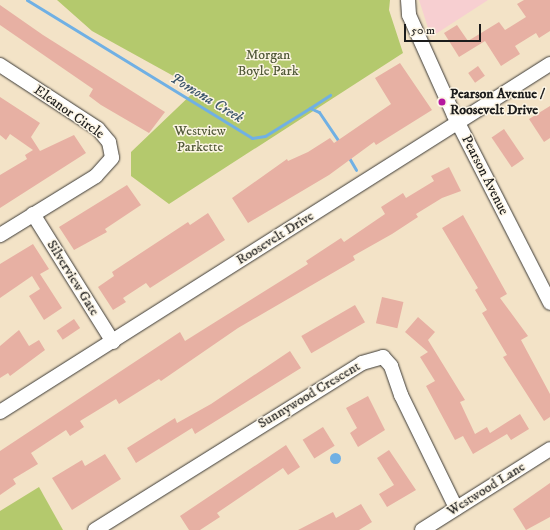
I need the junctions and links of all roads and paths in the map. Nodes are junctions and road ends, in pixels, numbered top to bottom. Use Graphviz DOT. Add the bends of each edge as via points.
graph roads {
  1 [pos="408,0"];
  2 [pos="550,64"];
  3 [pos="0,65"];
  4 [pos="458,122"];
  5 [pos="33,214"];
  6 [pos="0,235"];
  7 [pos="550,303"];
  8 [pos="113,342"];
  9 [pos="0,412"];
  10 [pos="550,449"];
  11 [pos="456,508"];
  12 [pos="95,530"];
  13 [pos="422,530"];
  1 -- 4 [label="street, Pearson Avenue" via="409,15"];
  2 -- 4 [label="street, Roosevelt Drive"];
  3 -- 5 [label="street, Eleanor Circle" via="98,130 112,151 105,169"];
  4 -- 7 [label="street, Pearson Avenue"];
  4 -- 8 [label="street, Roosevelt Drive"];
  5 -- 6 [label="street, Eleanor Circle"];
  5 -- 8 [label="street, Silverview Gate"];
  8 -- 9 [label="street, Roosevelt Drive"];
  10 -- 11 [label="street, Westwood Lane"];
  11 -- 12 [label="street, Sunnywood Crescent" via="401,396 391,366 383,357 362,363"];
  11 -- 13 [label="street, Westwood Lane"];
}
